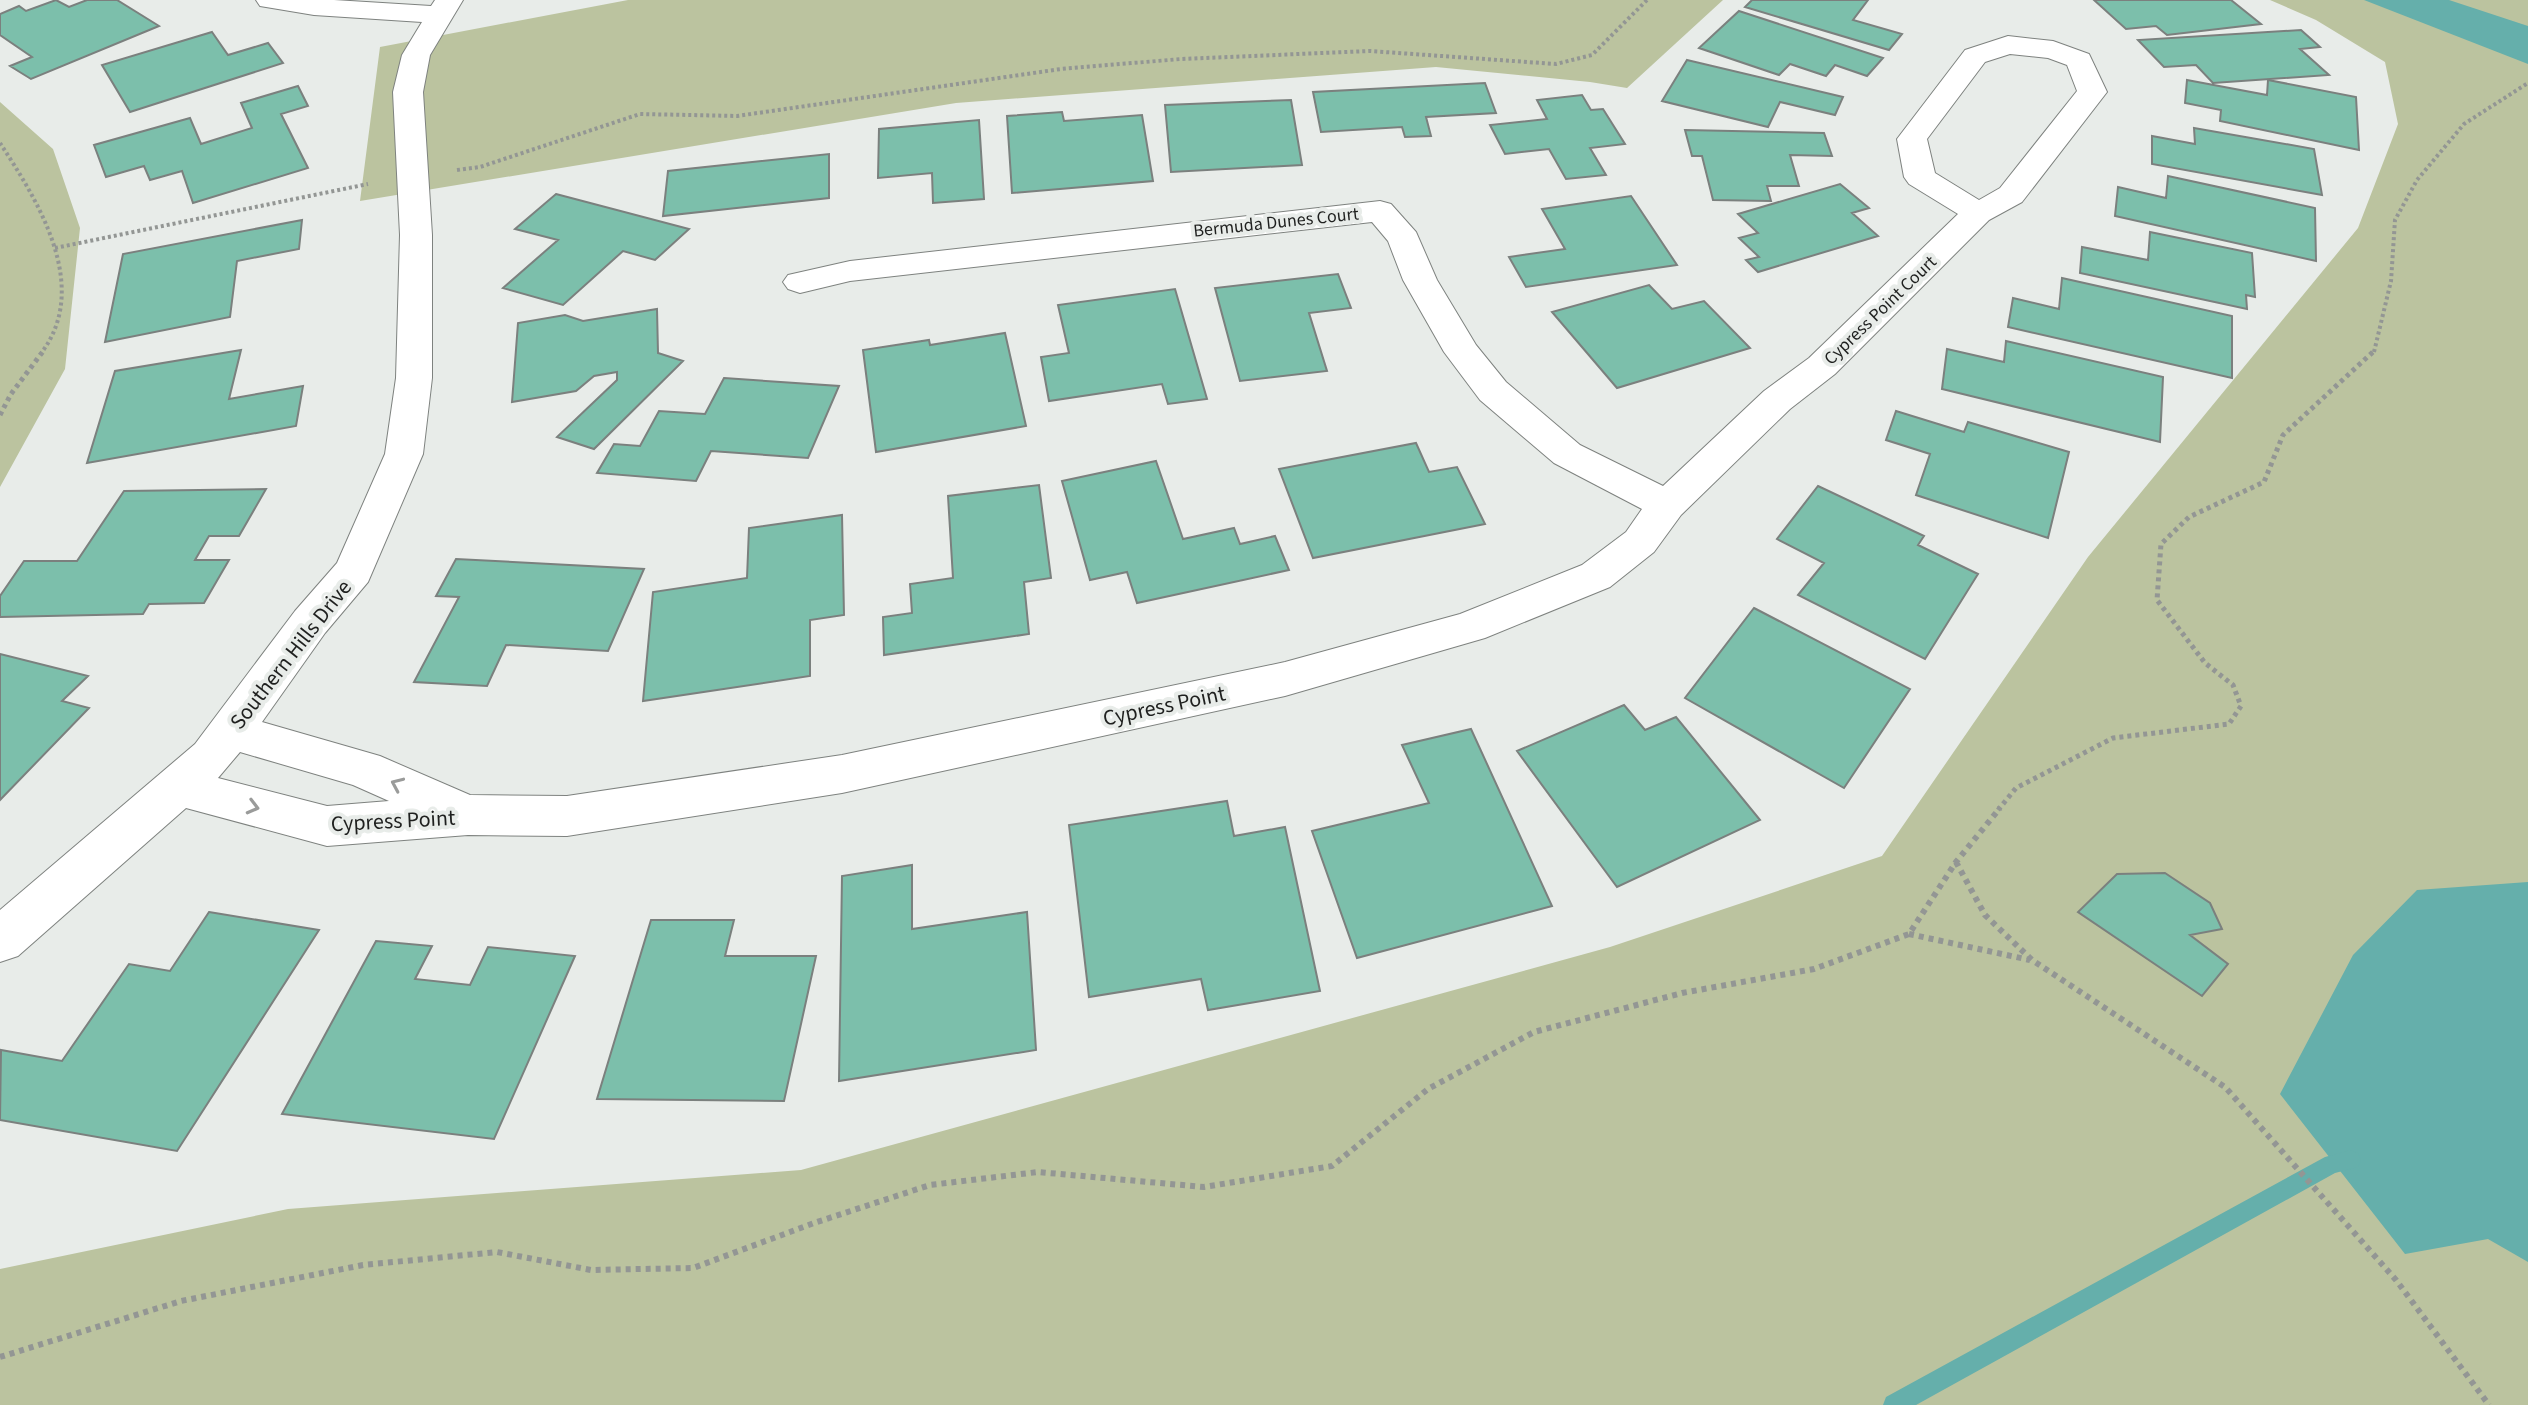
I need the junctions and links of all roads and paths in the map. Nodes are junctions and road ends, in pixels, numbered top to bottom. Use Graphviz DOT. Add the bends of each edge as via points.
graph roads {
  1 [pos="270,0"];
  2 [pos="1647,0"];
  3 [pos="443,7"];
  4 [pos="2528,83"];
  5 [pos="0,143"];
  6 [pos="411,177"];
  7 [pos="1978,213"];
  8 [pos="55,248"];
  9 [pos="800,282"];
  10 [pos="1777,400"];
  11 [pos="0,415"];
  12 [pos="1667,505"];
  13 [pos="230,731"];
  14 [pos="178,787"];
  15 [pos="468,815"];
  16 [pos="1956,862"];
  17 [pos="1909,934"];
  18 [pos="0,940"];
  19 [pos="2032,960"];
  20 [pos="0,1357"];
  21 [pos="2489,1405"];
  1 -- 3 [label="street" via="314,7"];
  2 -- 6 [label="path" via="1592,55 1556,64 1370,51 1019,73 737,116 640,114 480,167"];
  3 -- 6 [label="street, Southern Hills Drive" via="416,55 408,92"];
  4 -- 16 [label="path" via="2464,124 2417,180 2395,220 2391,281 2375,351 2283,435 2264,482 2189,517 2161,544 2157,600 2205,663 2233,685 2241,706 2229,724 2113,738 2016,788"];
  5 -- 8 [label="path" via="25,180"];
  6 -- 8 [label="path"];
  6 -- 13 [label="street, Southern Hills Drive" via="416,235 414,362 404,454 354,571"];
  7 -- 7 [label="street, Cypress Point Court" via="2011,195 2092,92 2079,60 2053,50 2008,45 1975,56 1912,139 1920,177"];
  7 -- 10 [label="street, Cypress Point Court" via="1822,366"];
  8 -- 11 [label="path" via="62,303 53,336 7,396"];
  9 -- 12 [label="street, Bermuda Dunes Court" via="865,269 1380,211 1404,239 1462,352 1493,391 1567,454"];
  10 -- 12 [label="street, Cypress Point"];
  12 -- 15 [label="street, Cypress Point" via="1640,542 1596,576 1470,627 1285,679 842,774 567,816"];
  13 -- 14 [label="street, Southern Hills Drive"];
  15 -- 13 [label="street, Cypress Point, one-way" via="364,769"];
  14 -- 15 [label="street, Cypress Point, one-way" via="327,826"];
  14 -- 18 [label="street, Southern Hills Drive"];
  16 -- 17 [label="path"];
  16 -- 19 [label="path" via="1985,915"];
  17 -- 19 [label="path"];
  17 -- 20 [label="path" via="1814,969 1682,993 1534,1032 1428,1089 1332,1166 1204,1187 1038,1172 930,1185 693,1268 591,1270 497,1252 363,1265 181,1301"];
  19 -- 21 [label="path" via="2225,1087 2396,1280"];
}
